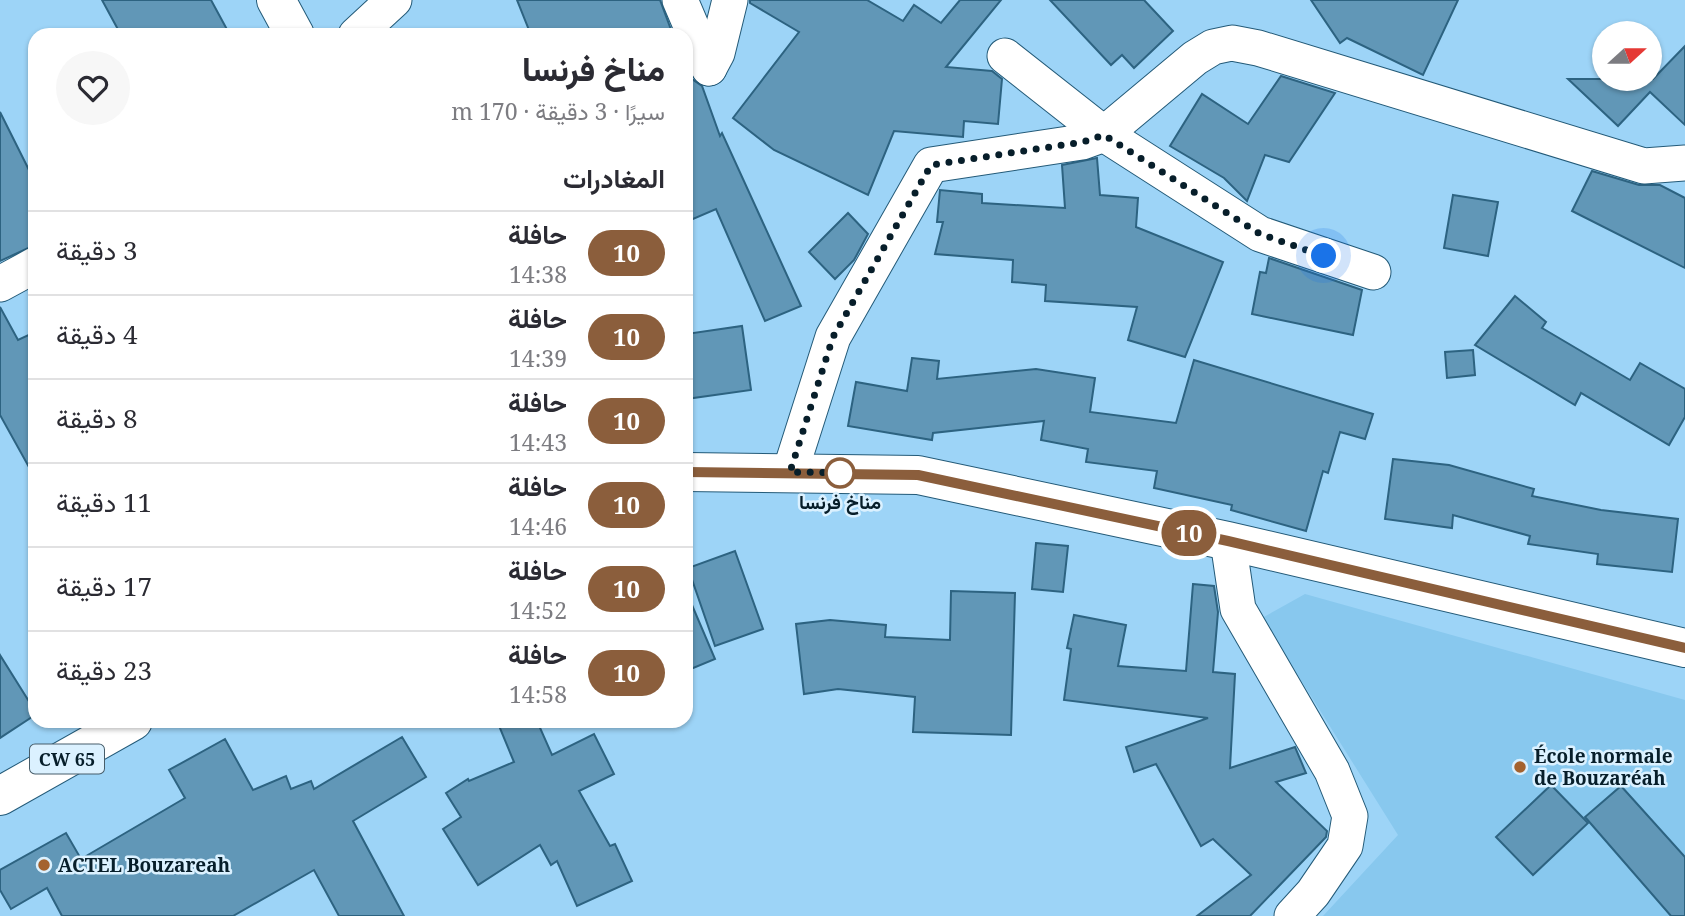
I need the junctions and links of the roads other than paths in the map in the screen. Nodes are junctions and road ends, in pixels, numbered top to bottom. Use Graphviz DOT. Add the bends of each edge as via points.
graph roads {
  1 [pos="276,0"];
  2 [pos="394,0"];
  3 [pos="680,0"];
  4 [pos="730,0"];
  5 [pos="291,28"];
  6 [pos="364,28"];
  7 [pos="692,28"];
  8 [pos="693,30"];
  9 [pos="1005,56"];
  10 [pos="1104,135"];
  11 [pos="1685,163"];
  12 [pos="28,269"];
  13 [pos="1373,272"];
  14 [pos="0,284"];
  15 [pos="693,472"];
  16 [pos="790,472"];
  17 [pos="1228,541"];
  18 [pos="1685,648"];
  19 [pos="121,728"];
  20 [pos="0,796"];
  21 [pos="1292,916"];
  1 -- 5 [label="main road"];
  2 -- 6 [label="street"];
  3 -- 7 [label="street"];
  4 -- 8 [label="street" via="709,68"];
  9 -- 10 [label="street"];
  10 -- 11 [label="street" via="1195,58 1232,43 1644,166"];
  10 -- 13 [label="street" via="1260,234"];
  10 -- 16 [label="street" via="931,165 833,337"];
  12 -- 14 [label="street"];
  15 -- 16 [label="main road"];
  16 -- 17 [label="main road" via="918,475"];
  17 -- 18 [label="main road"];
  17 -- 21 [label="street" via="1238,609 1332,771 1350,816 1345,846"];
  19 -- 20 [label="main road, CW 65"];
}
